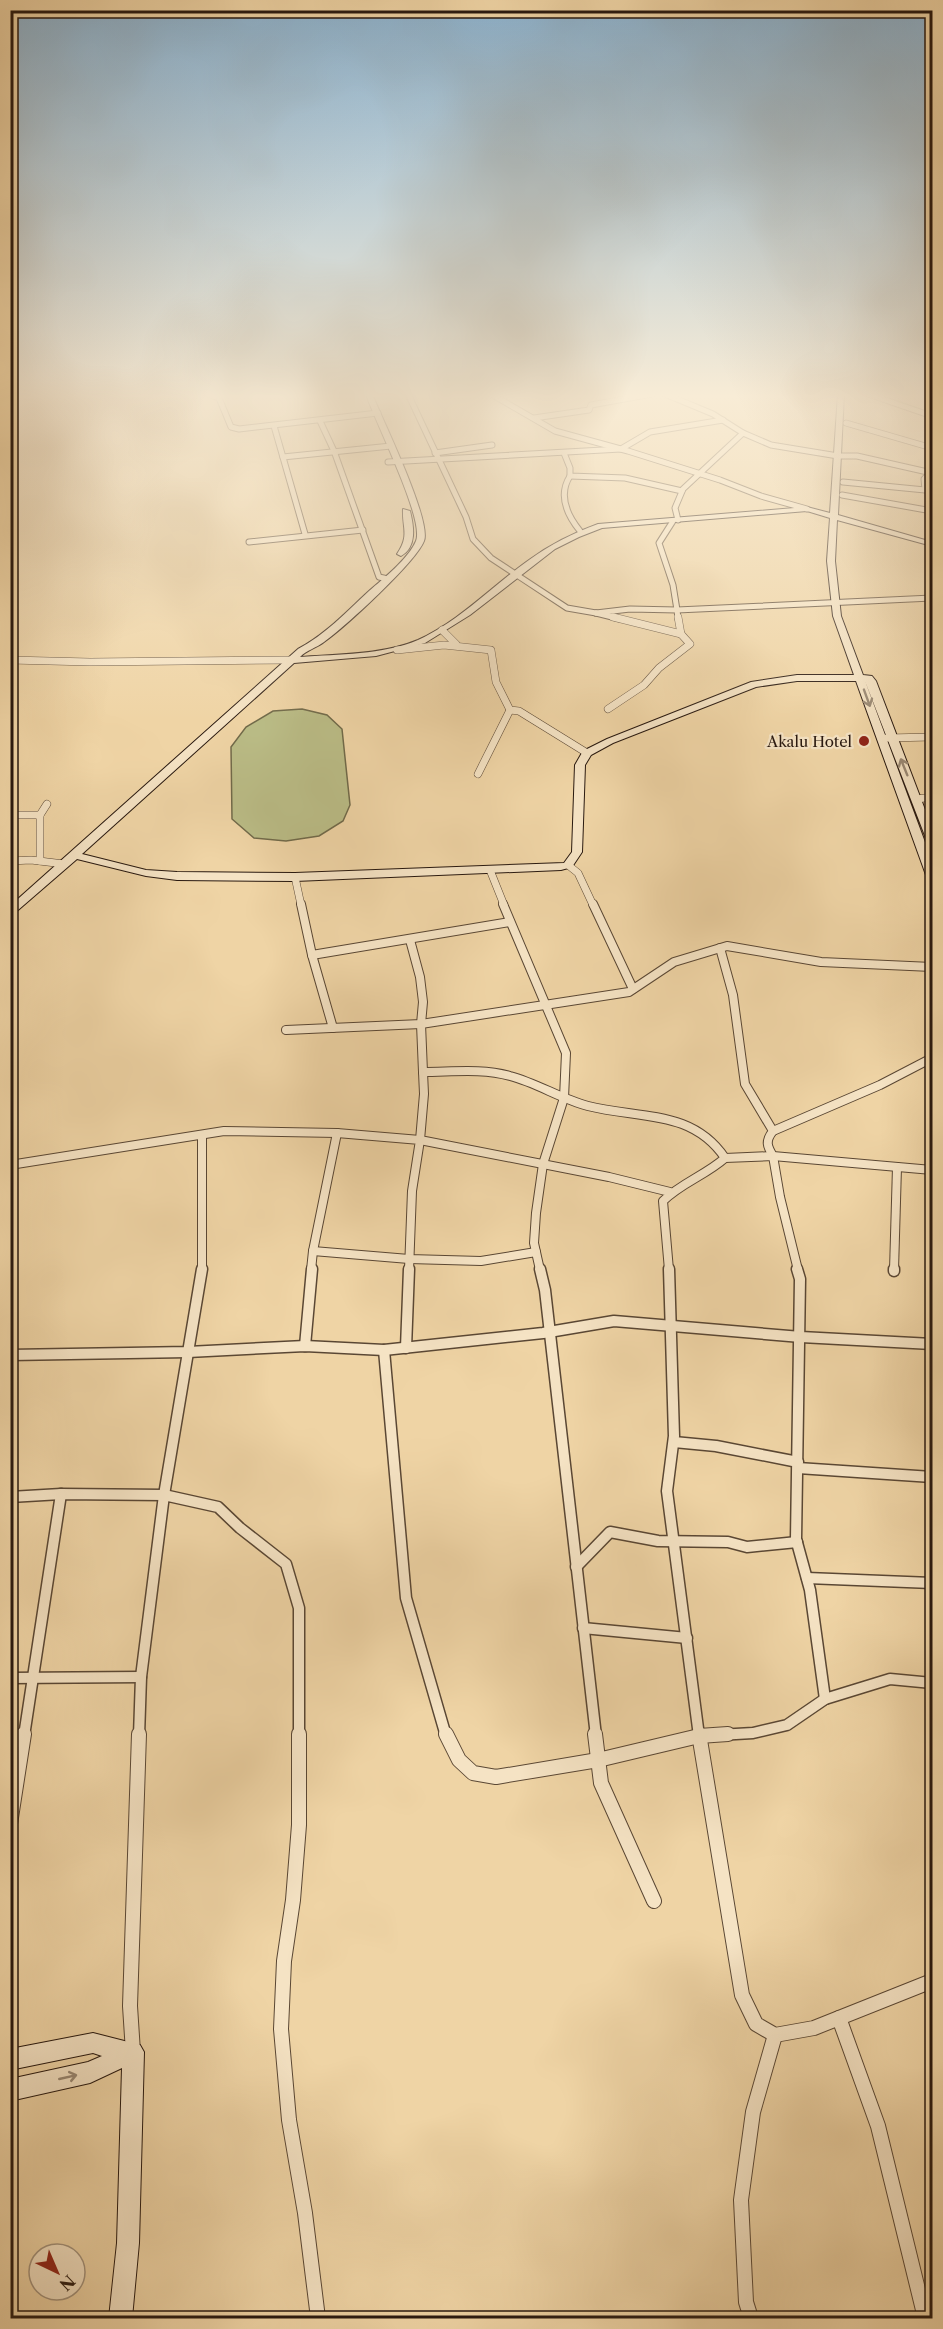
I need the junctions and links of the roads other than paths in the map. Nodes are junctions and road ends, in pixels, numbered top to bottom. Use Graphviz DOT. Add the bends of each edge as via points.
graph roads {
  1 [pos="296,503"];
  2 [pos="353,503"];
  3 [pos="413,503"];
  4 [pos="459,503"];
  5 [pos="566,503"];
  6 [pos="677,503"];
  7 [pos="785,503"];
  8 [pos="837,503"];
  9 [pos="840,503"];
  10 [pos="893,503"];
  11 [pos="807,509"];
  12 [pos="933,511"];
  13 [pos="836,516"];
  14 [pos="675,520"];
  15 [pos="363,530"];
  16 [pos="580,531"];
  17 [pos="305,534"];
  18 [pos="249,542"];
  19 [pos="933,544"];
  20 [pos="517,575"];
  21 [pos="384,578"];
  22 [pos="933,598"];
  23 [pos="839,602"];
  24 [pos="677,610"];
  25 [pos="596,613"];
  26 [pos="442,630"];
  27 [pos="681,634"];
  28 [pos="456,644"];
  29 [pos="397,650"];
  30 [pos="10,660"];
  31 [pos="291,660"];
  32 [pos="865,678"];
  33 [pos="608,709"];
  34 [pos="510,711"];
  35 [pos="933,737"];
  36 [pos="892,738"];
  37 [pos="882,739"];
  38 [pos="586,753"];
  39 [pos="478,774"];
  40 [pos="933,797"];
  41 [pos="917,799"];
  42 [pos="47,804"];
  43 [pos="10,815"];
  44 [pos="40,815"];
  45 [pos="933,841"];
  46 [pos="74,855"];
  47 [pos="10,861"];
  48 [pos="40,861"];
  49 [pos="63,864"];
  50 [pos="568,865"];
  51 [pos="490,870"];
  52 [pos="933,875"];
  53 [pos="295,878"];
  54 [pos="10,913"];
  55 [pos="510,922"];
  56 [pos="410,940"];
  57 [pos="720,948"];
  58 [pos="312,955"];
  59 [pos="933,967"];
  60 [pos="633,989"];
  61 [pos="546,1005"];
  62 [pos="421,1024"];
  63 [pos="333,1028"];
  64 [pos="286,1030"];
  65 [pos="933,1058"];
  66 [pos="423,1072"];
  67 [pos="564,1098"];
  68 [pos="773,1131"];
  69 [pos="337,1133"];
  70 [pos="202,1135"];
  71 [pos="420,1140"];
  72 [pos="773,1156"];
  73 [pos="725,1158"];
  74 [pos="543,1164"];
  75 [pos="10,1166"];
  76 [pos="897,1167"];
  77 [pos="933,1170"];
  78 [pos="670,1192"];
  79 [pos="313,1251"];
  80 [pos="536,1252"];
  81 [pos="409,1259"];
  82 [pos="894,1271"];
  83 [pos="671,1326"];
  84 [pos="550,1332"];
  85 [pos="801,1337"];
  86 [pos="933,1344"];
  87 [pos="305,1346"];
  88 [pos="406,1348"];
  89 [pos="384,1350"];
  90 [pos="188,1352"];
  91 [pos="10,1355"];
  92 [pos="674,1442"];
  93 [pos="798,1465"];
  94 [pos="933,1478"];
  95 [pos="61,1494"];
  96 [pos="164,1495"];
  97 [pos="10,1497"];
  98 [pos="675,1542"];
  99 [pos="797,1542"];
  100 [pos="576,1567"];
  101 [pos="807,1578"];
  102 [pos="933,1583"];
  103 [pos="583,1628"];
  104 [pos="687,1638"];
  105 [pos="34,1677"];
  106 [pos="141,1677"];
  107 [pos="10,1678"];
  108 [pos="933,1683"];
  109 [pos="825,1699"];
  110 [pos="699,1736"];
  111 [pos="598,1760"];
  112 [pos="10,1824"];
  113 [pos="654,1901"];
  114 [pos="933,1981"];
  115 [pos="838,2018"];
  116 [pos="775,2035"];
  117 [pos="133,2052"];
  118 [pos="10,2060"];
  119 [pos="10,2090"];
  120 [pos="121,2319"];
  121 [pos="318,2319"];
  122 [pos="751,2319"];
  123 [pos="925,2319"];
  1 -- 17 [label="street"];
  2 -- 15 [label="street"];
  3 -- 21 [label="street" via="421,532 415,551"];
  4 -- 20 [label="street" via="473,539 491,558"];
  5 -- 16 [label="street" via="572,522"];
  6 -- 14 [label="street"];
  7 -- 11 [label="street"];
  8 -- 13 [label="street"];
  9 -- 13 [label="street"];
  10 -- 12 [label="street"];
  11 -- 13 [label="street"];
  11 -- 14 [label="street"];
  13 -- 19 [label="street"];
  13 -- 23 [label="street" via="831,561"];
  14 -- 16 [label="street" via="627,522"];
  14 -- 24 [label="street" via="659,543"];
  15 -- 17 [label="street"];
  15 -- 21 [label="street"];
  16 -- 20 [label="street"];
  17 -- 18 [label="street"];
  20 -- 25 [label="street" via="567,608"];
  20 -- 26 [label="street"];
  21 -- 31 [label="street" via="320,641"];
  22 -- 23 [label="street"];
  23 -- 24 [label="street"];
  23 -- 32 [label="street" via="837,616"];
  24 -- 25 [label="street"];
  24 -- 27 [label="street"];
  25 -- 27 [label="street"];
  26 -- 28 [label="street"];
  26 -- 29 [label="street"];
  27 -- 33 [label="street" via="690,644 644,685"];
  28 -- 29 [label="street"];
  28 -- 34 [label="street" via="491,650 499,694"];
  29 -- 31 [label="street"];
  30 -- 31 [label="street"];
  31 -- 46 [label="street"];
  32 -- 36 [label="street"];
  32 -- 37 [label="street, one-way"];
  32 -- 38 [label="street" via="797,678 754,684"];
  34 -- 38 [label="street" via="519,711"];
  34 -- 39 [label="street"];
  35 -- 36 [label="street"];
  36 -- 37 [label="street"];
  41 -- 36 [label="street, one-way"];
  37 -- 52 [label="street"];
  38 -- 50 [label="street" via="580,765 577,852"];
  40 -- 41 [label="street"];
  41 -- 45 [label="street"];
  42 -- 44 [label="street"];
  43 -- 44 [label="street"];
  44 -- 48 [label="street"];
  46 -- 49 [label="street"];
  46 -- 53 [label="street" via="146,873"];
  47 -- 48 [label="street"];
  48 -- 49 [label="street"];
  49 -- 54 [label="street"];
  50 -- 51 [label="street"];
  50 -- 60 [label="street" via="578,873"];
  51 -- 53 [label="street"];
  51 -- 55 [label="street"];
  53 -- 58 [label="street"];
  55 -- 56 [label="street"];
  55 -- 61 [label="street"];
  56 -- 58 [label="street"];
  56 -- 62 [label="street" via="421,985"];
  57 -- 59 [label="street" via="820,962"];
  57 -- 60 [label="street" via="674,962"];
  57 -- 68 [label="street" via="733,995 745,1084"];
  58 -- 63 [label="street"];
  60 -- 61 [label="street"];
  61 -- 62 [label="street"];
  61 -- 67 [label="street" via="566,1053"];
  62 -- 63 [label="street"];
  62 -- 66 [label="street"];
  63 -- 64 [label="street"];
  65 -- 68 [label="street"];
  66 -- 67 [label="street" via="495,1072 518,1077"];
  66 -- 71 [label="street"];
  67 -- 73 [label="street" via="614,1113 650,1114 697,1130 720,1148"];
  67 -- 74 [label="street"];
  68 -- 72 [label="street" via="767,1145"];
  69 -- 70 [label="street" via="224,1131"];
  69 -- 71 [label="street"];
  69 -- 79 [label="street"];
  70 -- 75 [label="street"];
  70 -- 90 [label="street" via="202,1275"];
  71 -- 74 [label="street"];
  71 -- 81 [label="street" via="412,1191"];
  72 -- 73 [label="street"];
  72 -- 76 [label="street"];
  72 -- 85 [label="street" via="800,1279"];
  73 -- 78 [label="street"];
  74 -- 78 [label="street"];
  74 -- 80 [label="street" via="536,1213"];
  76 -- 77 [label="street"];
  76 -- 82 [label="street"];
  78 -- 83 [label="street" via="663,1201"];
  79 -- 81 [label="street"];
  79 -- 87 [label="street"];
  80 -- 81 [label="street" via="481,1260"];
  80 -- 84 [label="street"];
  81 -- 88 [label="street"];
  83 -- 84 [label="street" via="614,1321"];
  83 -- 85 [label="street"];
  83 -- 92 [label="street"];
  84 -- 88 [label="street"];
  84 -- 100 [label="street"];
  85 -- 86 [label="street"];
  85 -- 93 [label="street"];
  87 -- 89 [label="street"];
  87 -- 90 [label="street"];
  88 -- 89 [label="street"];
  89 -- 111 [label="street" via="406,1598 447,1739 459,1760 473,1773 496,1777"];
  90 -- 91 [label="street"];
  90 -- 96 [label="street"];
  92 -- 93 [label="street" via="716,1446"];
  92 -- 98 [label="street" via="667,1491"];
  93 -- 94 [label="street"];
  93 -- 99 [label="street"];
  95 -- 96 [label="street"];
  95 -- 97 [label="street"];
  95 -- 105 [label="street"];
  96 -- 106 [label="street"];
  96 -- 121 [label="street" via="218,1507 286,1564 299,1608 299,1825 281,2029 289,2120"];
  98 -- 99 [label="street" via="728,1542 747,1547"];
  98 -- 100 [label="street" via="610,1532"];
  98 -- 104 [label="street"];
  99 -- 101 [label="street"];
  100 -- 103 [label="street"];
  101 -- 102 [label="street"];
  101 -- 109 [label="street"];
  103 -- 104 [label="street"];
  103 -- 111 [label="street"];
  104 -- 110 [label="street"];
  105 -- 106 [label="street"];
  105 -- 107 [label="street"];
  105 -- 112 [label="street"];
  106 -- 117 [label="street" via="130,2006"];
  108 -- 109 [label="street" via="890,1679"];
  109 -- 110 [label="street" via="787,1725 753,1733"];
  110 -- 111 [label="street"];
  110 -- 116 [label="street" via="742,1995 756,2024"];
  111 -- 113 [label="street" via="601,1783"];
  114 -- 115 [label="street"];
  115 -- 116 [label="street" via="814,2028"];
  115 -- 123 [label="street" via="878,2126"];
  116 -- 122 [label="street" via="753,2112 741,2200 746,2302"];
  117 -- 118 [label="street" via="93,2043"];
  119 -- 117 [label="street, one-way" via="90,2072"];
  117 -- 120 [label="street" via="128,2243"];
}
